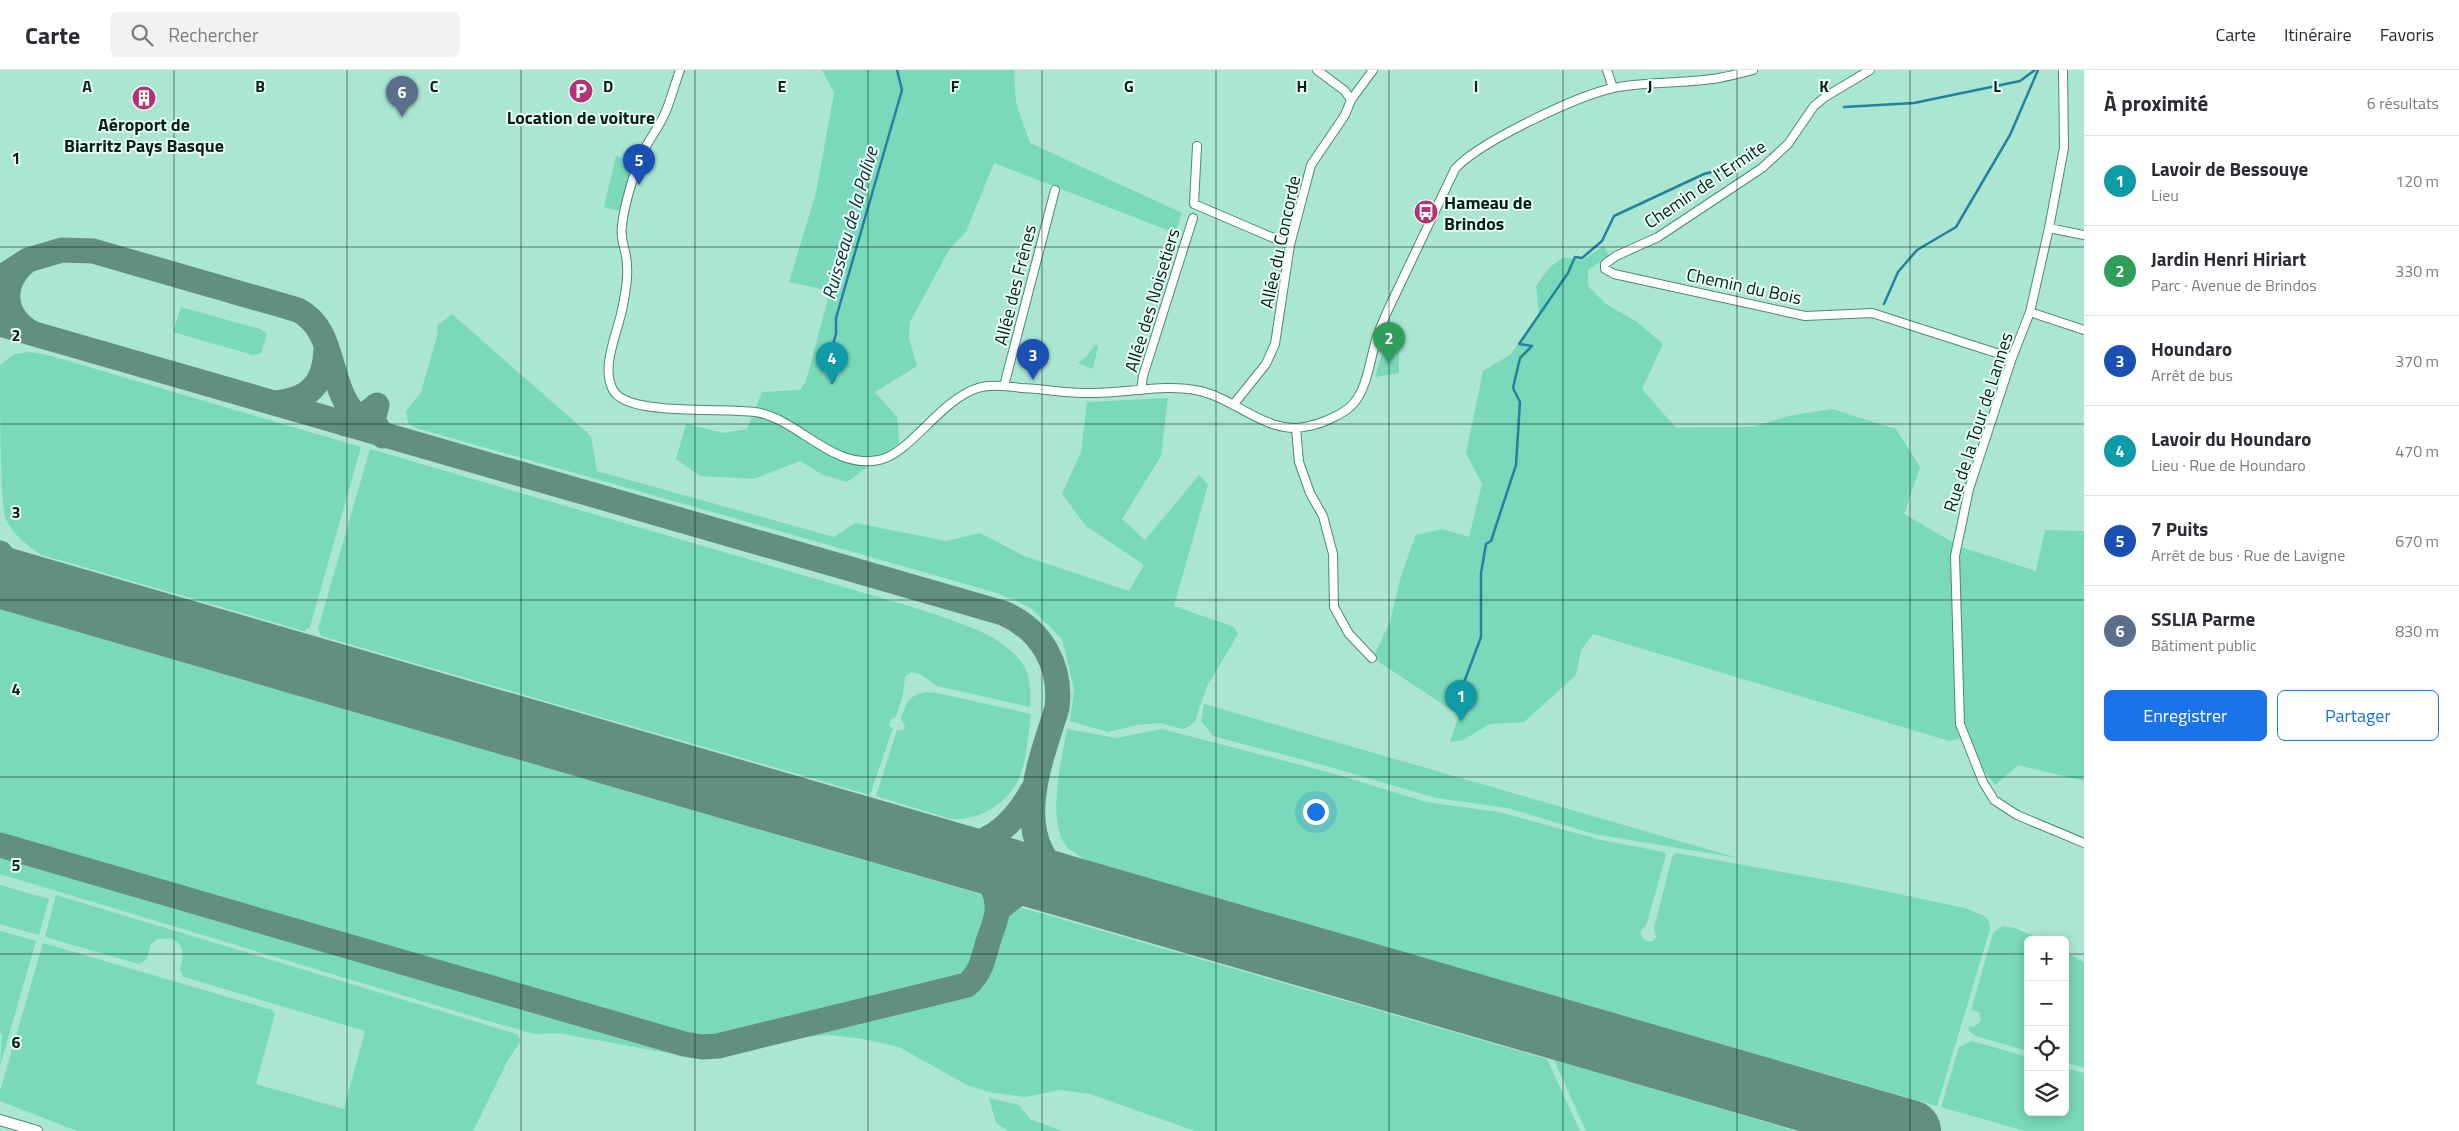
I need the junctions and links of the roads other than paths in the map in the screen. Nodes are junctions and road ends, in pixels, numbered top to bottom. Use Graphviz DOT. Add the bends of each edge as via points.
graph roads {
  1 [pos="680,70"];
  2 [pos="1317,70"];
  3 [pos="1373,70"];
  4 [pos="1607,70"];
  5 [pos="1752,70"];
  6 [pos="1870,70"];
  7 [pos="2062,70"];
  8 [pos="1613,88"];
  9 [pos="1351,100"];
  10 [pos="1197,146"];
  11 [pos="1055,190"];
  12 [pos="1193,218"];
  13 [pos="2049,228"];
  14 [pos="2084,235"];
  15 [pos="1290,245"];
  16 [pos="1614,274"];
  17 [pos="2030,312"];
  18 [pos="2084,330"];
  19 [pos="2012,358"];
  20 [pos="1004,386"];
  21 [pos="1141,390"];
  22 [pos="1233,405"];
  23 [pos="1296,428"];
  24 [pos="1372,658"];
  25 [pos="2084,843"];
  26 [pos="0,1120"];
  27 [pos="37,1131"];
  1 -- 20 [label="street" via="665,113 642,155 622,222 626,289 608,371 613,391 620,398 628,403 652,407 758,412 837,454 862,462 883,460 956,398 979,387"];
  2 -- 9 [label="street" via="1346,91"];
  3 -- 9 [label="street, Allée du Concorde"];
  4 -- 8 [label="street"];
  5 -- 8 [label="street" via="1720,78"];
  6 -- 16 [label="street, Chemin de l'Ermite" via="1825,96 1814,106 1788,144 1762,168 1658,237 1605,264 1605,269"];
  7 -- 13 [label="street, Rue de la Tour de Lannes" via="2064,148"];
  8 -- 23 [label="street" via="1572,102 1480,147 1465,158 1455,169 1387,312 1355,403 1313,425"];
  9 -- 15 [label="street, Allée du Concorde" via="1345,115 1311,165"];
  10 -- 15 [label="street" via="1194,204"];
  11 -- 20 [label="street, Allée des Frênes"];
  12 -- 21 [label="street, Allée des Noisetiers" via="1144,370"];
  13 -- 14 [label="street"];
  13 -- 17 [label="street, Rue de la Tour de Lannes"];
  15 -- 22 [label="street, Allée du Concorde" via="1275,344 1266,364"];
  16 -- 19 [label="street, Chemin du Bois" via="1805,316 1872,313"];
  17 -- 18 [label="street"];
  17 -- 19 [label="street, Rue de la Tour de Lannes"];
  19 -- 25 [label="street, Rue de la Tour de Lannes" via="1969,489 1955,556 1960,724 1983,782 1994,800 2017,815"];
  20 -- 21 [label="street" via="1090,394"];
  21 -- 22 [label="street" via="1180,388 1201,391"];
  22 -- 23 [label="street" via="1262,420"];
  23 -- 24 [label="street" via="1299,462 1310,493 1323,516 1333,554 1334,607 1349,634"];
  26 -- 27 [label="street"];
}
